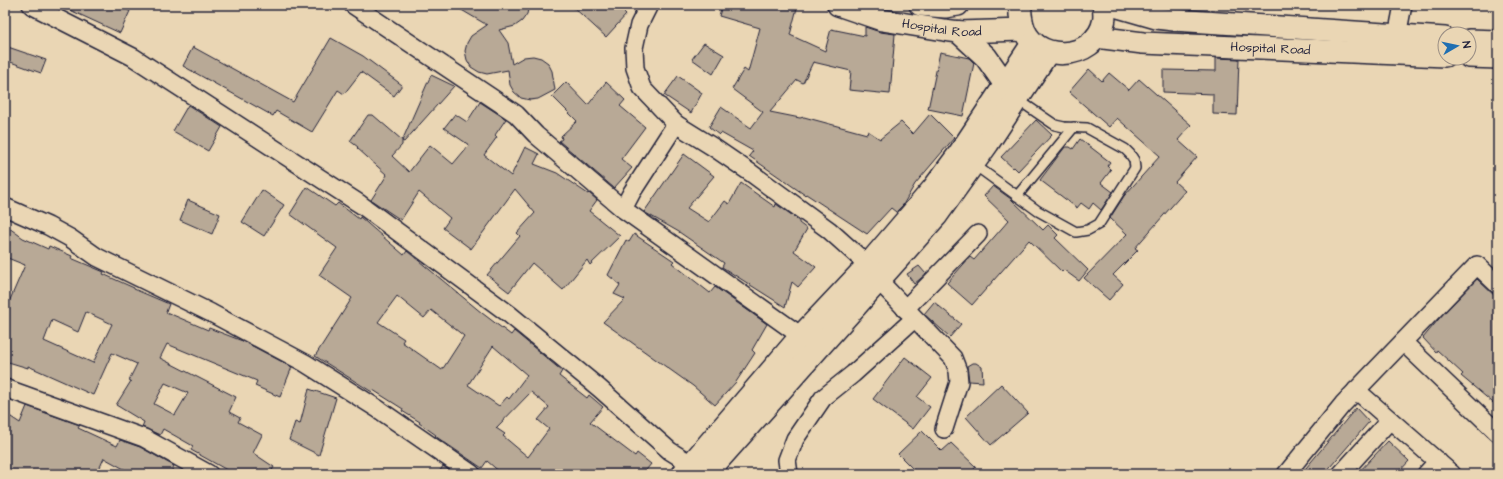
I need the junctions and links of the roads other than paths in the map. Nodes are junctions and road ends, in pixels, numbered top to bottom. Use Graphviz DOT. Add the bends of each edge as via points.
graph roads {
  1 [pos="31,5"];
  2 [pos="353,5"];
  3 [pos="649,5"];
  4 [pos="838,5"];
  5 [pos="920,5"];
  6 [pos="958,5"];
  7 [pos="1021,5"];
  8 [pos="1104,5"];
  9 [pos="1111,5"];
  10 [pos="1403,5"];
  11 [pos="959,32"];
  12 [pos="1397,36"];
  13 [pos="1096,37"];
  14 [pos="1437,38"];
  15 [pos="1477,40"];
  16 [pos="1498,41"];
  17 [pos="1035,42"];
  18 [pos="1437,56"];
  19 [pos="1477,57"];
  20 [pos="1498,58"];
  21 [pos="1011,92"];
  22 [pos="676,124"];
  23 [pos="1074,128"];
  24 [pos="966,159"];
  25 [pos="1016,196"];
  26 [pos="5,208"];
  27 [pos="623,209"];
  28 [pos="978,234"];
  29 [pos="873,273"];
  30 [pos="1498,285"];
  31 [pos="910,314"];
  32 [pos="801,336"];
  33 [pos="1403,342"];
  34 [pos="5,388"];
  35 [pos="1356,390"];
  36 [pos="1390,420"];
  37 [pos="944,429"];
  38 [pos="1498,433"];
  39 [pos="1438,461"];
  40 [pos="693,471"];
  41 [pos="209,474"];
  42 [pos="472,474"];
  43 [pos="789,474"];
  44 [pos="1286,474"];
  45 [pos="1341,474"];
  46 [pos="1426,474"];
  47 [pos="1452,474"];
  1 -- 40 [label="street" via="133,57 360,204 509,314 599,388"];
  2 -- 27 [label="street" via="516,114 536,135"];
  3 -- 22 [label="street" via="639,25 634,48 635,68 642,88"];
  4 -- 11 [label="street, Hospital Road" via="882,20"];
  5 -- 6 [label="street, Hospital Road"];
  7 -- 17 [label="main road" via="1020,11"];
  8 -- 13 [label="main road" via="1104,21"];
  9 -- 12 [label="street, Hospital Road" via="1156,18 1174,20"];
  10 -- 12 [label="street"];
  11 -- 17 [label="street, Hospital Road"];
  11 -- 21 [label="main road" via="986,58"];
  12 -- 14 [label="street, Hospital Road"];
  13 -- 17 [label="main road" via="1083,49 1066,54"];
  13 -- 18 [label="street, Hospital Road" via="1143,42"];
  15 -- 16 [label="street"];
  17 -- 21 [label="main road"];
  19 -- 20 [label="street"];
  21 -- 23 [label="lane" via="1055,126"];
  21 -- 24 [label="main road"];
  22 -- 27 [label="street"];
  22 -- 29 [label="street" via="745,169 829,230"];
  23 -- 25 [label="lane"];
  23 -- 25 [label="lane" via="1087,128 1125,149 1134,160 1135,168 1099,224 1088,230 1076,232"];
  24 -- 25 [label="lane"];
  24 -- 29 [label="main road" via="933,189"];
  26 -- 42 [label="street" via="48,226 97,257 306,363"];
  27 -- 32 [label="street"];
  28 -- 31 [label="street"];
  29 -- 31 [label="street"];
  29 -- 32 [label="main road"];
  29 -- 40 [label="main road" via="790,380"];
  30 -- 33 [label="street" via="1477,265"];
  31 -- 37 [label="street" via="953,358 958,371 960,382"];
  31 -- 43 [label="street" via="853,374 823,398 795,439 788,460"];
  32 -- 40 [label="main road"];
  33 -- 35 [label="street"];
  33 -- 38 [label="street"];
  34 -- 41 [label="street" via="144,438"];
  35 -- 36 [label="street"];
  35 -- 44 [label="street"];
  36 -- 39 [label="street"];
  36 -- 45 [label="street"];
  39 -- 46 [label="street"];
  39 -- 47 [label="street"];
}
